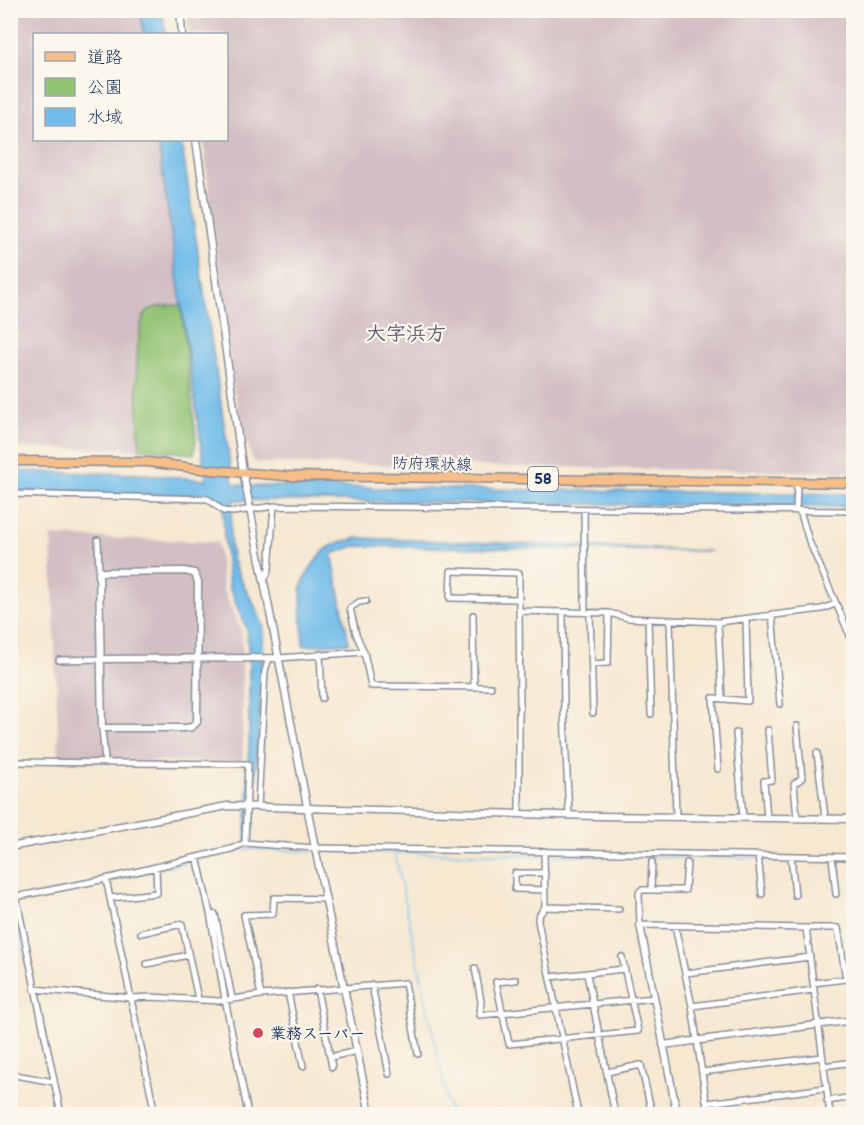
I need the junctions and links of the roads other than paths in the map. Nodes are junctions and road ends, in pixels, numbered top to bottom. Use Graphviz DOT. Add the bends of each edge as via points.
graph roads {
  1 [pos="180,10"];
  2 [pos="182,33"];
  3 [pos="196,141"];
  4 [pos="10,461"];
  5 [pos="238,471"];
  6 [pos="854,483"];
  7 [pos="796,484"];
  8 [pos="10,494"];
  9 [pos="274,506"];
  10 [pos="250,508"];
  11 [pos="584,509"];
  12 [pos="796,509"];
  13 [pos="854,511"];
  14 [pos="98,540"];
  15 [pos="99,572"];
  16 [pos="264,581"];
  17 [pos="519,599"];
  18 [pos="366,601"];
  19 [pos="835,604"];
  20 [pos="519,611"];
  21 [pos="563,613"];
  22 [pos="588,613"];
  23 [pos="609,614"];
  24 [pos="772,614"];
  25 [pos="472,615"];
  26 [pos="648,619"];
  27 [pos="746,619"];
  28 [pos="670,621"];
  29 [pos="718,622"];
  30 [pos="854,645"];
  31 [pos="364,652"];
  32 [pos="320,654"];
  33 [pos="198,658"];
  34 [pos="267,658"];
  35 [pos="279,658"];
  36 [pos="102,659"];
  37 [pos="59,660"];
  38 [pos="592,664"];
  39 [pos="474,687"];
  40 [pos="491,687"];
  41 [pos="322,698"];
  42 [pos="722,699"];
  43 [pos="780,704"];
  44 [pos="593,713"];
  45 [pos="651,714"];
  46 [pos="797,726"];
  47 [pos="102,728"];
  48 [pos="768,730"];
  49 [pos="736,733"];
  50 [pos="817,753"];
  51 [pos="105,761"];
  52 [pos="10,762"];
  53 [pos="718,769"];
  54 [pos="247,806"];
  55 [pos="257,807"];
  56 [pos="307,808"];
  57 [pos="519,814"];
  58 [pos="568,815"];
  59 [pos="676,816"];
  60 [pos="743,817"];
  61 [pos="767,818"];
  62 [pos="797,818"];
  63 [pos="825,818"];
  64 [pos="854,819"];
  65 [pos="245,843"];
  66 [pos="10,847"];
  67 [pos="315,848"];
  68 [pos="544,851"];
  69 [pos="758,855"];
  70 [pos="791,856"];
  71 [pos="197,857"];
  72 [pos="832,857"];
  73 [pos="854,857"];
  74 [pos="652,862"];
  75 [pos="687,862"];
  76 [pos="156,867"];
  77 [pos="545,873"];
  78 [pos="106,879"];
  79 [pos="651,889"];
  80 [pos="545,890"];
  81 [pos="762,894"];
  82 [pos="836,894"];
  83 [pos="795,895"];
  84 [pos="13,897"];
  85 [pos="111,898"];
  86 [pos="326,899"];
  87 [pos="545,907"];
  88 [pos="619,909"];
  89 [pos="215,914"];
  90 [pos="640,925"];
  91 [pos="675,926"];
  92 [pos="806,928"];
  93 [pos="141,933"];
  94 [pos="188,955"];
  95 [pos="622,957"];
  96 [pos="810,957"];
  97 [pos="147,964"];
  98 [pos="475,968"];
  99 [pos="624,969"];
  100 [pos="686,973"];
  101 [pos="587,974"];
  102 [pos="551,977"];
  103 [pos="516,980"];
  104 [pos="372,985"];
  105 [pos="344,987"];
  106 [pos="813,987"];
  107 [pos="34,988"];
  108 [pos="316,989"];
  109 [pos="288,992"];
  110 [pos="261,994"];
  111 [pos="131,998"];
  112 [pos="228,998"];
  113 [pos="654,998"];
  114 [pos="198,999"];
  115 [pos="632,1001"];
  116 [pos="593,1005"];
  117 [pos="692,1006"];
  118 [pos="557,1008"];
  119 [pos="503,1013"];
  120 [pos="854,1020"];
  121 [pos="819,1024"];
  122 [pos="599,1036"];
  123 [pos="563,1039"];
  124 [pos="698,1040"];
  125 [pos="663,1045"];
  126 [pos="357,1051"];
  127 [pos="418,1054"];
  128 [pos="330,1056"];
  129 [pos="822,1057"];
  130 [pos="854,1062"];
  131 [pos="303,1066"];
  132 [pos="823,1066"];
  133 [pos="332,1067"];
  134 [pos="607,1072"];
  135 [pos="702,1072"];
  136 [pos="10,1074"];
  137 [pos="389,1074"];
  138 [pos="54,1082"];
  139 [pos="826,1088"];
  140 [pos="854,1097"];
  141 [pos="827,1101"];
  142 [pos="706,1103"];
  143 [pos="61,1114"];
  144 [pos="155,1114"];
  145 [pos="248,1114"];
  146 [pos="370,1114"];
  147 [pos="578,1114"];
  148 [pos="615,1114"];
  149 [pos="652,1114"];
  150 [pos="677,1114"];
  151 [pos="708,1114"];
  152 [pos="830,1114"];
  1 -- 2 [label="street"];
  3 -- 5 [label="street"];
  4 -- 5 [label="main road, 防府環状線 / 58" via="148,462"];
  5 -- 7 [label="main road, 防府環状線 / 58" via="359,478"];
  5 -- 10 [label="street"];
  6 -- 7 [label="main road, 防府環状線 / 58"];
  7 -- 12 [label="street"];
  8 -- 10 [label="street" via="208,499 223,511"];
  9 -- 10 [label="street"];
  9 -- 11 [label="street"];
  9 -- 16 [label="street" via="269,569"];
  10 -- 16 [label="street"];
  11 -- 12 [label="street"];
  11 -- 22 [label="street"];
  12 -- 13 [label="street"];
  12 -- 19 [label="street"];
  14 -- 15 [label="street"];
  15 -- 33 [label="street" via="194,573 198,582"];
  15 -- 36 [label="street"];
  16 -- 35 [label="street"];
  17 -- 17 [label="street" via="519,573 451,571 450,598"];
  17 -- 20 [label="street"];
  18 -- 31 [label="street" via="350,608"];
  19 -- 24 [label="street"];
  19 -- 30 [label="street"];
  20 -- 21 [label="street"];
  20 -- 57 [label="street"];
  21 -- 22 [label="street"];
  21 -- 58 [label="street"];
  22 -- 23 [label="street"];
  22 -- 38 [label="street"];
  23 -- 26 [label="street"];
  23 -- 38 [label="street" via="608,663"];
  24 -- 27 [label="street"];
  24 -- 43 [label="street"];
  25 -- 39 [label="street"];
  26 -- 28 [label="street"];
  26 -- 45 [label="street"];
  27 -- 29 [label="street"];
  27 -- 42 [label="street" via="748,701"];
  28 -- 29 [label="street"];
  28 -- 59 [label="street"];
  29 -- 42 [label="street"];
  31 -- 32 [label="street"];
  31 -- 39 [label="street" via="371,686"];
  32 -- 35 [label="street"];
  32 -- 41 [label="street"];
  33 -- 34 [label="street"];
  33 -- 36 [label="street"];
  33 -- 47 [label="street" via="199,717 195,725"];
  34 -- 35 [label="street"];
  34 -- 55 [label="street"];
  35 -- 56 [label="street"];
  36 -- 37 [label="street"];
  36 -- 47 [label="street"];
  38 -- 44 [label="street"];
  39 -- 40 [label="street"];
  42 -- 53 [label="street" via="713,698"];
  46 -- 62 [label="street" via="802,778 794,784"];
  47 -- 51 [label="street"];
  48 -- 61 [label="street" via="772,780 764,780"];
  49 -- 60 [label="street"];
  50 -- 63 [label="street"];
  51 -- 52 [label="street"];
  51 -- 54 [label="street" via="248,764"];
  54 -- 55 [label="street"];
  54 -- 65 [label="street"];
  54 -- 66 [label="street" via="227,806"];
  55 -- 56 [label="street"];
  56 -- 57 [label="street"];
  56 -- 67 [label="street"];
  57 -- 58 [label="street"];
  58 -- 59 [label="street"];
  59 -- 60 [label="street"];
  60 -- 61 [label="street"];
  61 -- 62 [label="street"];
  62 -- 63 [label="street"];
  63 -- 64 [label="street"];
  65 -- 67 [label="street"];
  65 -- 71 [label="street"];
  67 -- 68 [label="street"];
  67 -- 86 [label="street"];
  68 -- 69 [label="street"];
  68 -- 77 [label="street"];
  69 -- 70 [label="street"];
  69 -- 81 [label="street"];
  70 -- 72 [label="street"];
  70 -- 83 [label="street"];
  71 -- 76 [label="street"];
  71 -- 112 [label="street"];
  72 -- 73 [label="street"];
  72 -- 82 [label="street"];
  74 -- 79 [label="street"];
  75 -- 79 [label="street" via="685,890"];
  76 -- 78 [label="street"];
  76 -- 85 [label="street" via="157,893"];
  77 -- 80 [label="street"];
  77 -- 80 [label="street" via="515,873 515,889"];
  78 -- 84 [label="street"];
  78 -- 85 [label="street"];
  79 -- 90 [label="street" via="639,893"];
  80 -- 87 [label="street"];
  84 -- 107 [label="street"];
  85 -- 111 [label="street"];
  86 -- 105 [label="street"];
  86 -- 110 [label="street" via="274,898 273,914 244,915"];
  87 -- 88 [label="street"];
  87 -- 102 [label="street" via="538,921"];
  89 -- 112 [label="street"];
  90 -- 91 [label="street"];
  90 -- 113 [label="street"];
  91 -- 92 [label="street"];
  91 -- 100 [label="street"];
  92 -- 96 [label="street"];
  92 -- 106 [label="street" via="838,928 846,979"];
  93 -- 94 [label="street" via="182,924"];
  94 -- 97 [label="street"];
  94 -- 114 [label="street"];
  95 -- 99 [label="street"];
  96 -- 100 [label="street"];
  96 -- 106 [label="street"];
  98 -- 119 [label="street" via="480,1015"];
  99 -- 101 [label="street"];
  99 -- 115 [label="street"];
  100 -- 117 [label="street"];
  101 -- 102 [label="street"];
  101 -- 116 [label="street"];
  102 -- 118 [label="street"];
  103 -- 119 [label="street" via="496,982"];
  104 -- 105 [label="street"];
  104 -- 127 [label="street" via="405,983"];
  104 -- 137 [label="street"];
  105 -- 108 [label="street"];
  105 -- 126 [label="street"];
  106 -- 117 [label="street"];
  106 -- 121 [label="street"];
  107 -- 111 [label="street"];
  107 -- 138 [label="street"];
  108 -- 109 [label="street"];
  108 -- 128 [label="street"];
  109 -- 110 [label="street"];
  109 -- 131 [label="street"];
  110 -- 112 [label="street"];
  111 -- 114 [label="street"];
  111 -- 144 [label="street"];
  112 -- 114 [label="street"];
  112 -- 145 [label="street"];
  113 -- 115 [label="street"];
  113 -- 125 [label="street"];
  115 -- 116 [label="street"];
  115 -- 122 [label="street" via="638,1031"];
  116 -- 118 [label="street"];
  116 -- 122 [label="street"];
  117 -- 124 [label="street"];
  118 -- 119 [label="street"];
  118 -- 123 [label="street"];
  119 -- 123 [label="street" via="509,1044"];
  120 -- 121 [label="street"];
  121 -- 124 [label="street"];
  121 -- 129 [label="street"];
  122 -- 123 [label="street"];
  122 -- 134 [label="street"];
  123 -- 147 [label="street"];
  124 -- 125 [label="street"];
  124 -- 135 [label="street"];
  125 -- 150 [label="street"];
  126 -- 128 [label="street"];
  126 -- 146 [label="street"];
  128 -- 133 [label="street"];
  129 -- 132 [label="street"];
  129 -- 135 [label="street"];
  130 -- 132 [label="street"];
  132 -- 139 [label="street"];
  134 -- 148 [label="street"];
  134 -- 149 [label="street" via="641,1065"];
  135 -- 142 [label="street"];
  136 -- 138 [label="street"];
  138 -- 143 [label="street"];
  139 -- 141 [label="street"];
  139 -- 142 [label="street"];
  140 -- 141 [label="street"];
  141 -- 152 [label="street"];
  142 -- 151 [label="street"];
}
